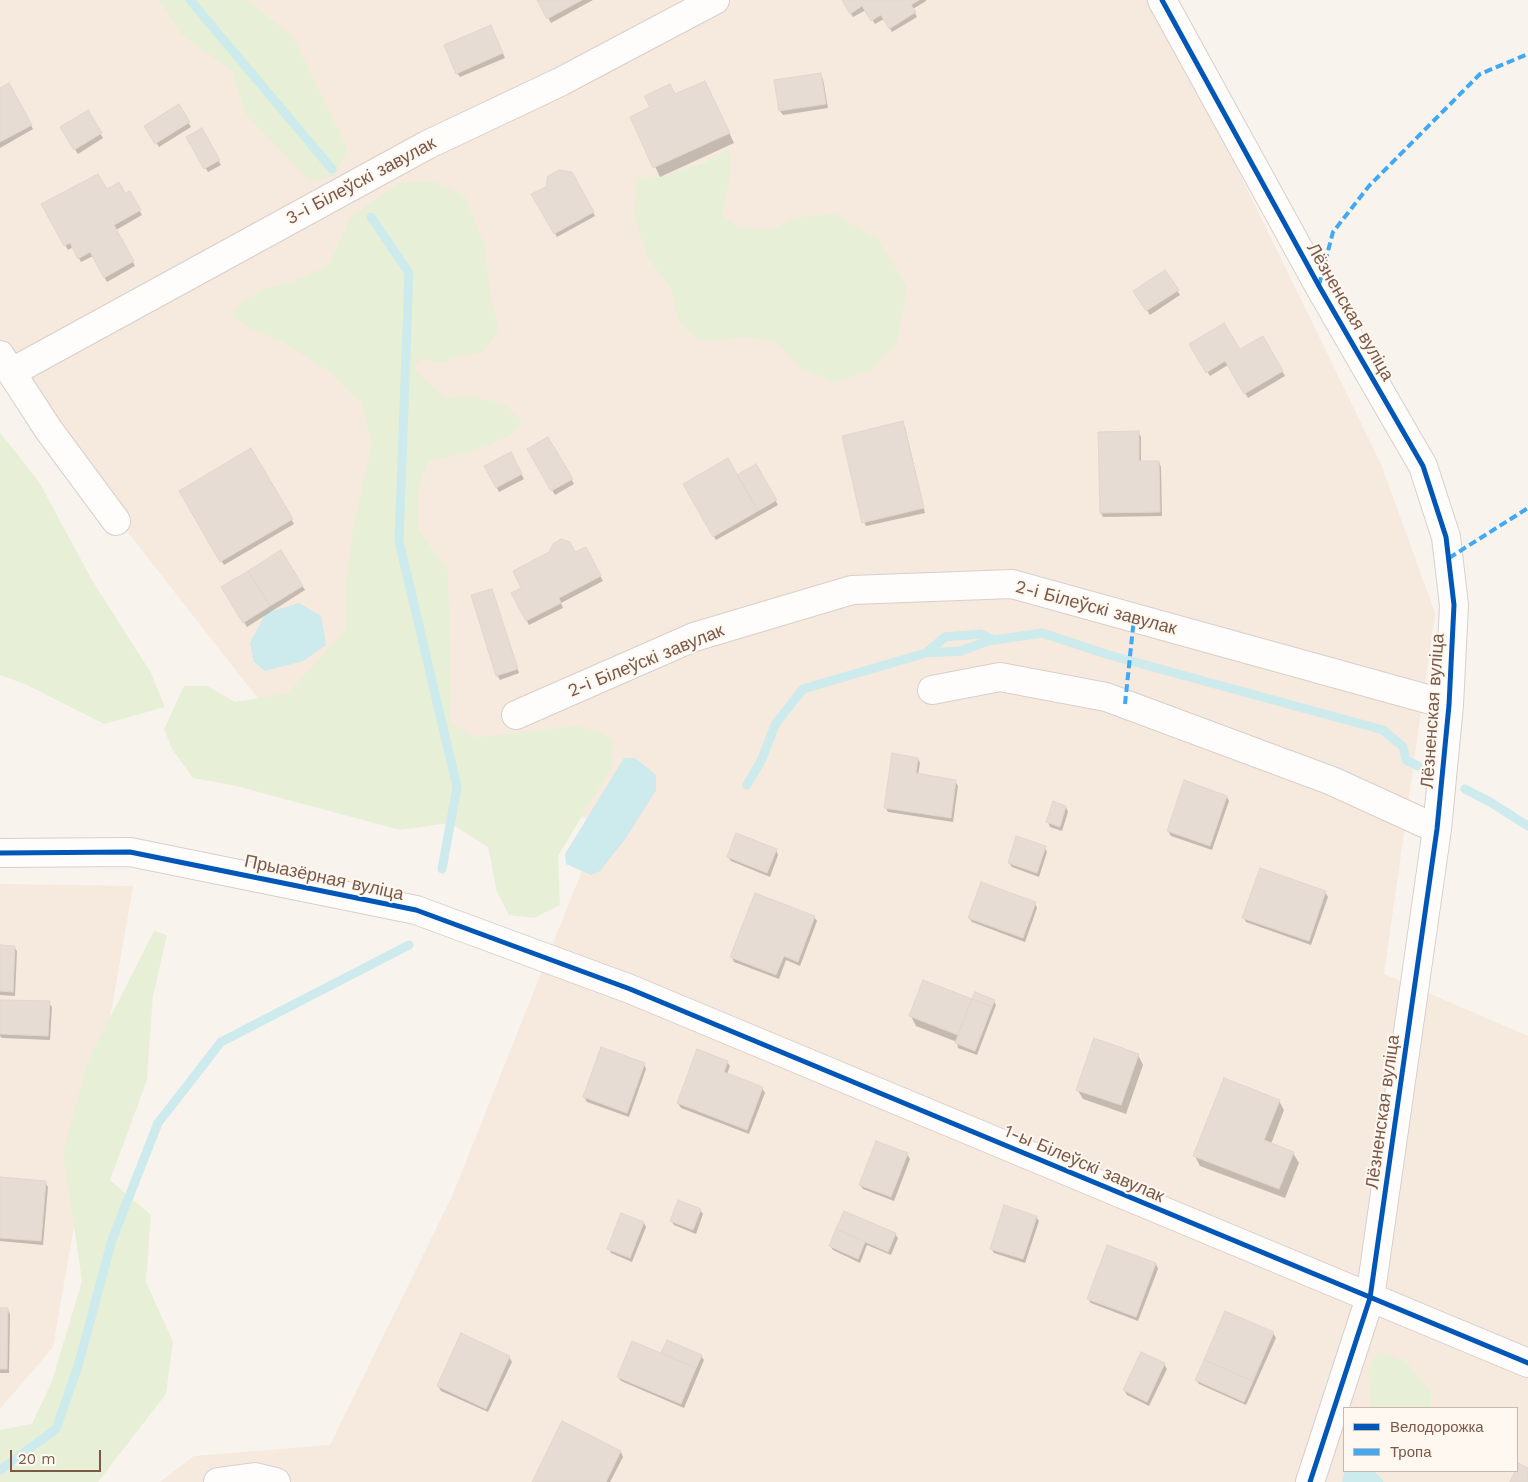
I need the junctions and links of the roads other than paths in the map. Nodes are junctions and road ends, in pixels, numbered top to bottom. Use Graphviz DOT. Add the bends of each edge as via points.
graph roads {
  1 [pos="715,0"];
  2 [pos="1162,0"];
  3 [pos="6,364"];
  4 [pos="116,522"];
  5 [pos="932,690"];
  6 [pos="1449,705"];
  7 [pos="516,715"];
  8 [pos="1437,829"];
  9 [pos="0,853"];
  10 [pos="630,989"];
  11 [pos="1370,1298"];
  12 [pos="1528,1363"];
  13 [pos="218,1482"];
  14 [pos="276,1482"];
  15 [pos="1310,1482"];
  1 -- 3 [label="street, 3-і Білеўскі завулак" via="560,82 427,145"];
  2 -- 6 [label="street, Лёзненская вуліца" via="1422,466 1446,538 1453,595"];
  3 -- 4 [label="street" via="48,429"];
  5 -- 8 [label="street" via="1000,677 1106,697 1332,781"];
  6 -- 7 [label="street, 2-і Білеўскі завулак" via="1012,584 852,590 694,637"];
  6 -- 8 [label="street, Лёзненская вуліца"];
  8 -- 11 [label="street, Лёзненская вуліца"];
  9 -- 10 [label="street, Прыазёрная вуліца" via="130,852 416,910"];
  10 -- 11 [label="street, 1-ы Білеўскі завулак"];
  11 -- 12 [label="street, 1-ы Білеўскі завулак"];
  11 -- 15 [label="street, Лёзненская вуліца"];
  13 -- 14 [label="street" via="255,1477"];
}
